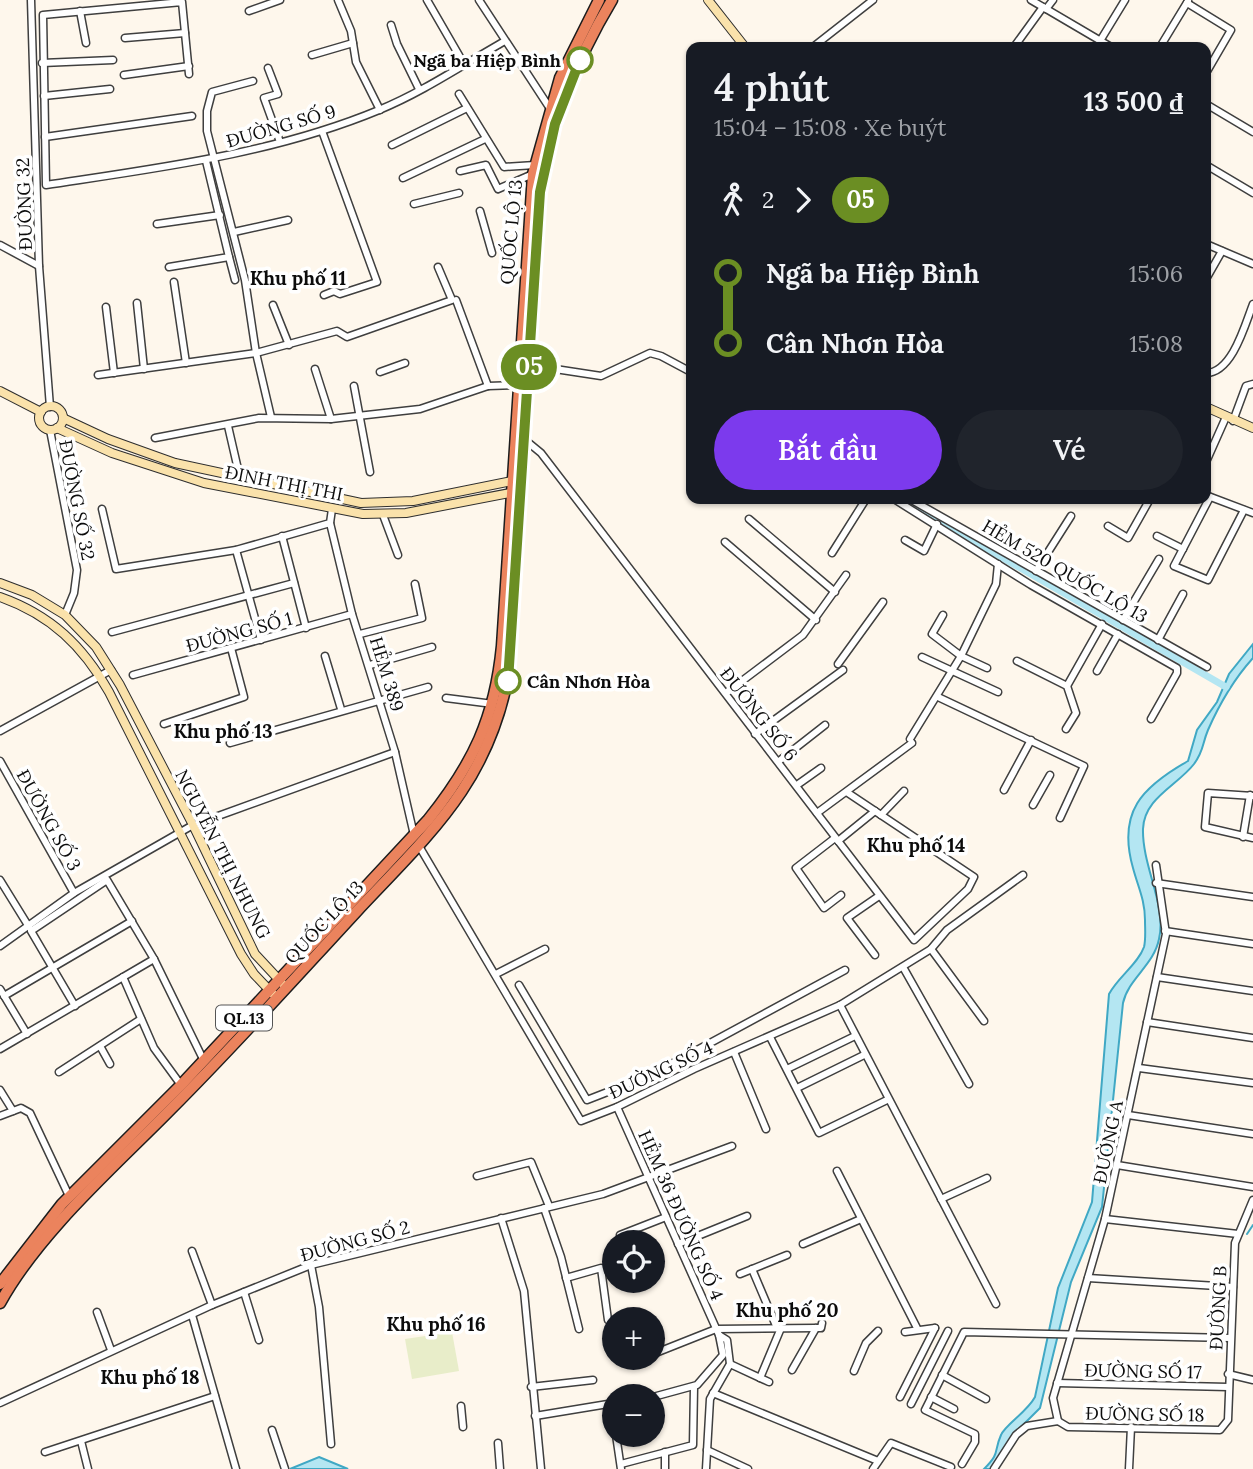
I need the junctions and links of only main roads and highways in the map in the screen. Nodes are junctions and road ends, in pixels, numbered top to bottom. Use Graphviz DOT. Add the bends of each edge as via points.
graph roads {
  1 [pos="600,0"];
  2 [pos="612,0"];
  3 [pos="517,480"];
  4 [pos="517,492"];
  5 [pos="416,840"];
  6 [pos="272,994"];
  7 [pos="72,1202"];
  8 [pos="0,1284"];
  9 [pos="0,1303"];
  1 -- 3 [label="highway, QUỐC LỘ 13 / QL.13" via="568,59 549,107 534,169 518,385"];
  2 -- 3 [label="highway, QUỐC LỘ 13 / QL.13" via="571,79 545,159"];
  3 -- 4 [label="highway, QUỐC LỘ 13 / QL.13"];
  4 -- 5 [label="highway, QUỐC LỘ 13 / QL.13" via="493,704 461,778"];
  4 -- 5 [label="highway, QUỐC LỘ 13 / QL.13" via="512,647 503,706 468,785"];
  5 -- 6 [label="highway, QUỐC LỘ 13 / QL.13"];
  6 -- 7 [label="highway, QUỐC LỘ 13 / QL.13"];
  6 -- 7 [label="highway, QUỐC LỘ 13 / QL.13"];
  7 -- 8 [label="highway, QUỐC LỘ 13 / QL.13" via="30,1242"];
  7 -- 9 [label="highway, QUỐC LỘ 13 / QL.13"];
}
